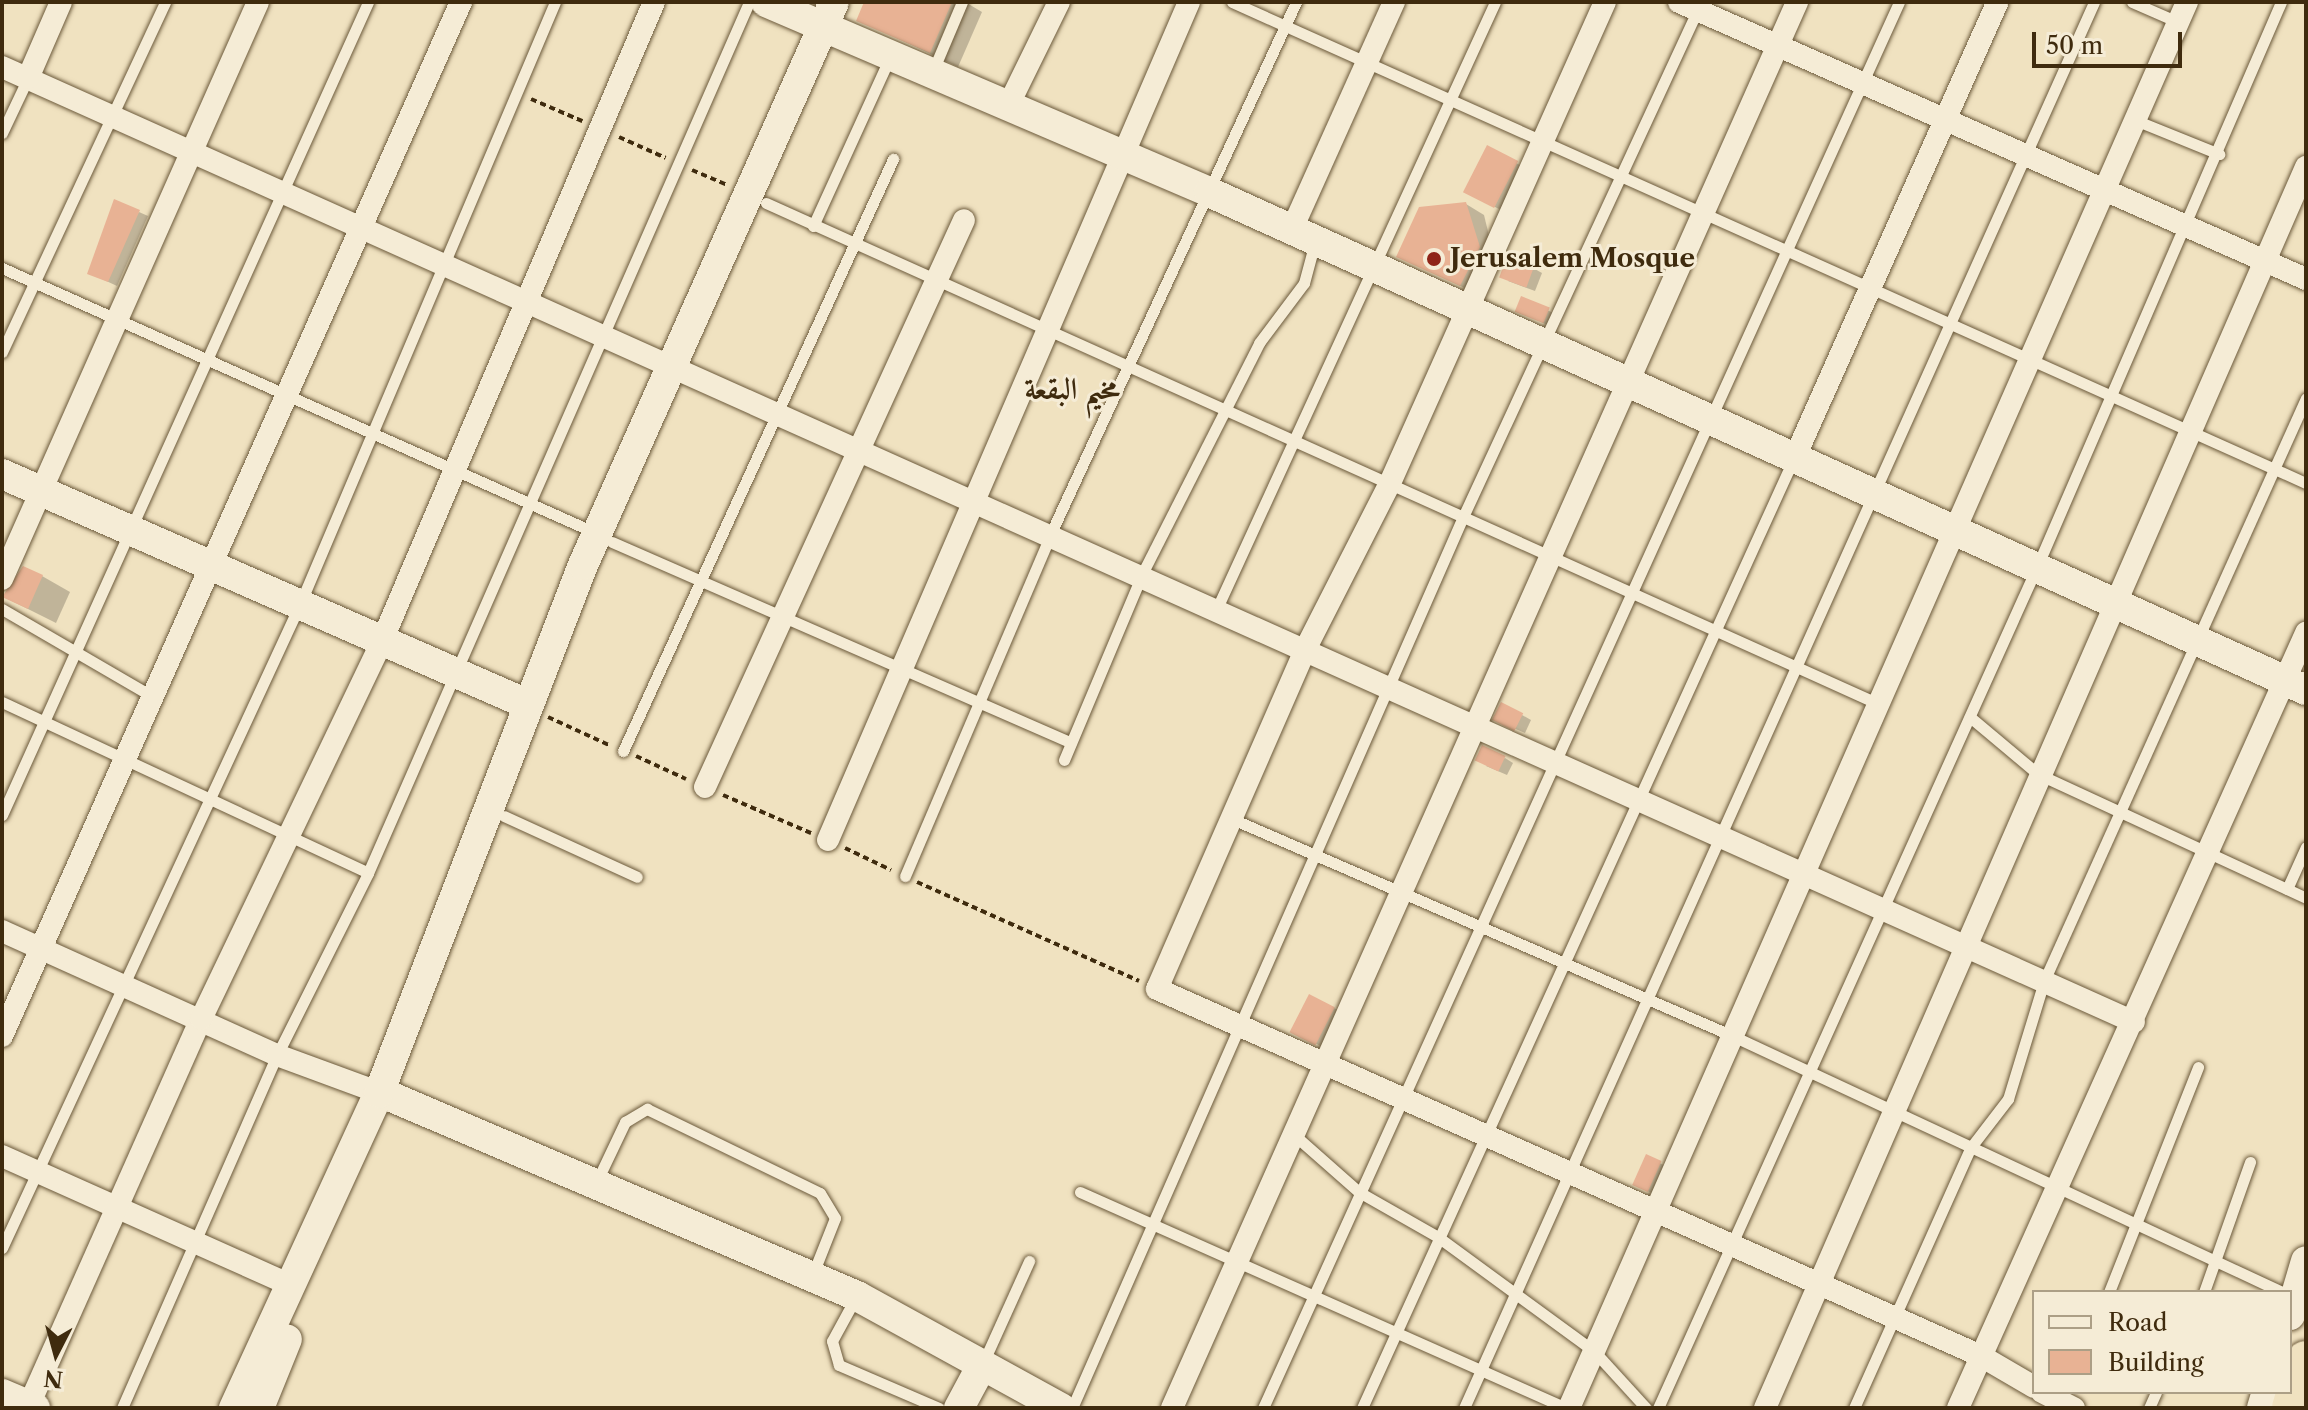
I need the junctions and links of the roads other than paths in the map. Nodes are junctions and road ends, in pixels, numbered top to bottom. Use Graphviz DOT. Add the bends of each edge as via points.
graph roads {
  1 [pos="61,2"];
  2 [pos="165,2"];
  3 [pos="258,2"];
  4 [pos="368,2"];
  5 [pos="461,2"];
  6 [pos="555,2"];
  7 [pos="654,2"];
  8 [pos="749,2"];
  9 [pos="766,2"];
  10 [pos="853,2"];
  11 [pos="962,2"];
  12 [pos="1059,2"];
  13 [pos="1189,2"];
  14 [pos="1232,2"];
  15 [pos="1296,2"];
  16 [pos="1394,2"];
  17 [pos="1495,2"];
  18 [pos="1605,2"];
  19 [pos="1797,2"];
  20 [pos="1899,2"];
  21 [pos="1998,2"];
  22 [pos="2094,2"];
  23 [pos="2132,2"];
  24 [pos="2281,2"];
  25 [pos="1688,6"];
  26 [pos="2183,12"];
  27 [pos="832,20"];
  28 [pos="1285,25"];
  29 [pos="1778,44"];
  30 [pos="890,57"];
  31 [pos="1369,58"];
  32 [pos="2,67"];
  33 [pos="932,73"];
  34 [pos="28,78"];
  35 [pos="1863,84"];
  36 [pos="1450,100"];
  37 [pos="1008,106"];
  38 [pos="113,118"];
  39 [pos="1948,120"];
  40 [pos="2135,120"];
  41 [pos="2,133"];
  42 [pos="1541,142"];
  43 [pos="191,153"];
  44 [pos="2219,154"];
  45 [pos="1120,156"];
  46 [pos="2024,157"];
  47 [pos="893,159"];
  48 [pos="2306,167"];
  49 [pos="1623,176"];
  50 [pos="1209,192"];
  51 [pos="279,193"];
  52 [pos="2103,193"];
  53 [pos="766,203"];
  54 [pos="1703,212"];
  55 [pos="964,220"];
  56 [pos="813,226"];
  57 [pos="359,228"];
  58 [pos="2184,229"];
  59 [pos="1304,235"];
  60 [pos="853,245"];
  61 [pos="1789,248"];
  62 [pos="2267,264"];
  63 [pos="445,266"];
  64 [pos="1375,267"];
  65 [pos="2,268"];
  66 [pos="2306,279"];
  67 [pos="34,282"];
  68 [pos="936,283"];
  69 [pos="1872,286"];
  70 [pos="526,302"];
  71 [pos="1466,307"];
  72 [pos="117,319"];
  73 [pos="1951,324"];
  74 [pos="1046,331"];
  75 [pos="602,335"];
  76 [pos="1548,344"];
  77 [pos="2,352"];
  78 [pos="208,357"];
  79 [pos="2029,362"];
  80 [pos="683,368"];
  81 [pos="1132,370"];
  82 [pos="1628,379"];
  83 [pos="287,393"];
  84 [pos="2111,397"];
  85 [pos="2306,398"];
  86 [pos="1221,411"];
  87 [pos="780,413"];
  88 [pos="1713,420"];
  89 [pos="2191,430"];
  90 [pos="376,431"];
  91 [pos="1291,442"];
  92 [pos="862,450"];
  93 [pos="1795,457"];
  94 [pos="458,468"];
  95 [pos="2275,470"];
  96 [pos="2,474"];
  97 [pos="2306,483"];
  98 [pos="1389,485"];
  99 [pos="41,492"];
  100 [pos="1875,494"];
  101 [pos="975,498"];
  102 [pos="526,505"];
  103 [pos="1462,519"];
  104 [pos="1956,530"];
  105 [pos="131,532"];
  106 [pos="1051,533"];
  107 [pos="604,538"];
  108 [pos="1550,558"];
  109 [pos="211,564"];
  110 [pos="2036,569"];
  111 [pos="1142,574"];
  112 [pos="2,579"];
  113 [pos="703,581"];
  114 [pos="1631,594"];
  115 [pos="2113,603"];
  116 [pos="300,604"];
  117 [pos="1218,606"];
  118 [pos="2,609"];
  119 [pos="787,618"];
  120 [pos="1712,631"];
  121 [pos="2306,633"];
  122 [pos="382,641"];
  123 [pos="2200,641"];
  124 [pos="1306,648"];
  125 [pos="71,651"];
  126 [pos="901,668"];
  127 [pos="1795,669"];
  128 [pos="456,674"];
  129 [pos="2296,684"];
  130 [pos="1392,689"];
  131 [pos="153,697"];
  132 [pos="2,702"];
  133 [pos="982,704"];
  134 [pos="1882,705"];
  135 [pos="534,709"];
  136 [pos="1970,717"];
  137 [pos="41,721"];
  138 [pos="1477,728"];
  139 [pos="1070,742"];
  140 [pos="623,751"];
  141 [pos="125,759"];
  142 [pos="1064,760"];
  143 [pos="1556,763"];
  144 [pos="2038,774"];
  145 [pos="705,787"];
  146 [pos="210,797"];
  147 [pos="1638,798"];
  148 [pos="2121,807"];
  149 [pos="2,815"];
  150 [pos="504,816"];
  151 [pos="1229,818"];
  152 [pos="290,835"];
  153 [pos="1721,836"];
  154 [pos="828,840"];
  155 [pos="2306,847"];
  156 [pos="2208,849"];
  157 [pos="1315,856"];
  158 [pos="368,873"];
  159 [pos="1808,873"];
  160 [pos="905,876"];
  161 [pos="637,877"];
  162 [pos="2287,889"];
  163 [pos="1405,895"];
  164 [pos="2306,898"];
  165 [pos="1883,906"];
  166 [pos="1479,929"];
  167 [pos="2,931"];
  168 [pos="1965,942"];
  169 [pos="40,948"];
  170 [pos="1561,965"];
  171 [pos="2044,981"];
  172 [pos="120,983"];
  173 [pos="1646,1003"];
  174 [pos="201,1019"];
  175 [pos="2134,1022"];
  176 [pos="1243,1029"];
  177 [pos="2,1036"];
  178 [pos="1735,1037"];
  179 [pos="277,1055"];
  180 [pos="1327,1066"];
  181 [pos="2198,1067"];
  182 [pos="1805,1073"];
  183 [pos="386,1096"];
  184 [pos="1402,1099"];
  185 [pos="1889,1111"];
  186 [pos="1292,1133"];
  187 [pos="1484,1135"];
  188 [pos="1971,1147"];
  189 [pos="2,1156"];
  190 [pos="2250,1162"];
  191 [pos="37,1172"];
  192 [pos="1569,1173"];
  193 [pos="596,1184"];
  194 [pos="2059,1187"];
  195 [pos="1080,1192"];
  196 [pos="1359,1192"];
  197 [pos="117,1211"];
  198 [pos="1659,1212"];
  199 [pos="2140,1222"];
  200 [pos="1149,1224"];
  201 [pos="1438,1237"];
  202 [pos="196,1244"];
  203 [pos="1734,1246"];
  204 [pos="2,1248"];
  205 [pos="1029,1261"];
  206 [pos="2306,1261"];
  207 [pos="2218,1262"];
  208 [pos="1233,1263"];
  209 [pos="812,1277"];
  210 [pos="1818,1283"];
  211 [pos="290,1285"];
  212 [pos="2110,1290"];
  213 [pos="2205,1290"];
  214 [pos="2270,1290"];
  215 [pos="2292,1293"];
  216 [pos="1515,1294"];
  217 [pos="857,1296"];
  218 [pos="1312,1297"];
  219 [pos="1895,1317"];
  220 [pos="1394,1334"];
  221 [pos="1594,1351"];
  222 [pos="1981,1356"];
  223 [pos="2306,1361"];
  224 [pos="986,1370"];
  225 [pos="1479,1373"];
  226 [pos="2032,1386"];
  227 [pos="22,1402"];
  228 [pos="122,1408"];
  229 [pos="234,1408"];
  230 [pos="259,1408"];
  231 [pos="939,1408"];
  232 [pos="959,1408"];
  233 [pos="971,1408"];
  234 [pos="1061,1408"];
  235 [pos="1072,1408"];
  236 [pos="1172,1408"];
  237 [pos="1263,1408"];
  238 [pos="1362,1408"];
  239 [pos="1464,1408"];
  240 [pos="1567,1408"];
  241 [pos="1646,1408"];
  242 [pos="1658,1408"];
  243 [pos="1765,1408"];
  244 [pos="1854,1408"];
  245 [pos="1958,1408"];
  246 [pos="2292,1408"];
  1 -- 34 [label="street"];
  2 -- 38 [label="lane"];
  3 -- 43 [label="street"];
  4 -- 51 [label="lane"];
  5 -- 57 [label="street"];
  6 -- 63 [label="lane"];
  7 -- 70 [label="street"];
  8 -- 75 [label="lane"];
  9 -- 27 [label="street"];
  10 -- 27 [label="street"];
  11 -- 33 [label="lane"];
  12 -- 37 [label="street"];
  13 -- 45 [label="street"];
  14 -- 28 [label="lane"];
  15 -- 28 [label="lane"];
  16 -- 31 [label="street"];
  17 -- 36 [label="lane"];
  18 -- 42 [label="street"];
  19 -- 29 [label="street"];
  20 -- 35 [label="lane"];
  21 -- 39 [label="street"];
  22 -- 46 [label="lane"];
  23 -- 26 [label="lane"];
  24 -- 44 [label="lane"];
  25 -- 29 [label="street"];
  25 -- 49 [label="lane"];
  26 -- 40 [label="street"];
  27 -- 30 [label="street"];
  27 -- 53 [label="street"];
  27 -- 80 [label="street"];
  28 -- 31 [label="lane"];
  28 -- 50 [label="lane"];
  29 -- 35 [label="street"];
  29 -- 54 [label="street"];
  30 -- 33 [label="street"];
  30 -- 56 [label="lane"];
  31 -- 36 [label="lane"];
  31 -- 59 [label="street"];
  32 -- 34 [label="street"];
  33 -- 37 [label="street"];
  34 -- 38 [label="street"];
  34 -- 41 [label="lane"];
  35 -- 39 [label="street"];
  35 -- 61 [label="lane"];
  36 -- 42 [label="lane"];
  36 -- 64 [label="lane"];
  37 -- 45 [label="street"];
  38 -- 43 [label="street"];
  38 -- 67 [label="lane"];
  39 -- 46 [label="street"];
  39 -- 69 [label="street"];
  40 -- 44 [label="lane"];
  40 -- 52 [label="street"];
  42 -- 49 [label="lane"];
  42 -- 71 [label="street"];
  43 -- 51 [label="street"];
  43 -- 72 [label="street"];
  44 -- 58 [label="lane"];
  45 -- 50 [label="street"];
  45 -- 74 [label="street"];
  46 -- 52 [label="street"];
  46 -- 73 [label="lane"];
  47 -- 60 [label="lane"];
  48 -- 62 [label="street"];
  49 -- 54 [label="lane"];
  49 -- 76 [label="lane"];
  50 -- 59 [label="street"];
  50 -- 81 [label="lane"];
  51 -- 57 [label="street"];
  51 -- 78 [label="lane"];
  52 -- 58 [label="street"];
  52 -- 79 [label="street"];
  53 -- 56 [label="lane"];
  53 -- 80 [label="street"];
  54 -- 61 [label="lane"];
  54 -- 82 [label="street"];
  55 -- 68 [label="street"];
  56 -- 60 [label="lane"];
  57 -- 63 [label="street"];
  57 -- 83 [label="street"];
  58 -- 62 [label="street"];
  58 -- 84 [label="lane"];
  59 -- 64 [label="street"];
  59 -- 86 [label="lane" via="1304,283"];
  60 -- 68 [label="lane"];
  60 -- 87 [label="lane"];
  61 -- 69 [label="lane"];
  61 -- 88 [label="lane"];
  62 -- 66 [label="street"];
  62 -- 89 [label="street"];
  63 -- 70 [label="street"];
  63 -- 90 [label="lane"];
  64 -- 71 [label="street"];
  64 -- 91 [label="lane"];
  65 -- 67 [label="lane"];
  67 -- 72 [label="lane"];
  67 -- 77 [label="lane"];
  68 -- 74 [label="lane"];
  68 -- 92 [label="street"];
  69 -- 73 [label="lane"];
  69 -- 93 [label="street"];
  70 -- 75 [label="street"];
  70 -- 94 [label="street"];
  71 -- 76 [label="street"];
  71 -- 98 [label="street"];
  72 -- 78 [label="lane"];
  72 -- 99 [label="street"];
  73 -- 79 [label="lane"];
  73 -- 100 [label="lane"];
  74 -- 81 [label="lane"];
  74 -- 101 [label="street"];
  75 -- 80 [label="street"];
  75 -- 102 [label="lane"];
  76 -- 82 [label="street"];
  76 -- 103 [label="lane"];
  78 -- 83 [label="lane"];
  78 -- 105 [label="lane"];
  79 -- 84 [label="lane"];
  79 -- 104 [label="street"];
  80 -- 87 [label="street"];
  80 -- 107 [label="street"];
  81 -- 86 [label="lane"];
  81 -- 106 [label="lane"];
  82 -- 88 [label="street"];
  82 -- 108 [label="street"];
  83 -- 90 [label="lane"];
  83 -- 109 [label="street"];
  84 -- 89 [label="lane"];
  84 -- 110 [label="lane"];
  85 -- 95 [label="lane"];
  86 -- 91 [label="lane"];
  86 -- 111 [label="lane"];
  87 -- 92 [label="street"];
  87 -- 113 [label="lane"];
  88 -- 93 [label="street"];
  88 -- 114 [label="lane"];
  89 -- 95 [label="lane"];
  89 -- 115 [label="street"];
  90 -- 94 [label="lane"];
  90 -- 116 [label="lane"];
  91 -- 98 [label="lane"];
  91 -- 117 [label="lane"];
  92 -- 101 [label="street"];
  92 -- 119 [label="street"];
  93 -- 100 [label="street"];
  93 -- 120 [label="lane"];
  94 -- 102 [label="lane"];
  94 -- 122 [label="street"];
  95 -- 97 [label="lane"];
  95 -- 123 [label="lane"];
  96 -- 99 [label="street"];
  98 -- 103 [label="lane"];
  98 -- 124 [label="street"];
  99 -- 105 [label="street"];
  99 -- 112 [label="street"];
  100 -- 104 [label="street"];
  100 -- 127 [label="lane"];
  101 -- 106 [label="street"];
  101 -- 126 [label="street"];
  102 -- 107 [label="lane"];
  102 -- 128 [label="lane"];
  103 -- 108 [label="lane"];
  103 -- 130 [label="lane"];
  104 -- 110 [label="street"];
  104 -- 134 [label="street"];
  105 -- 109 [label="street"];
  105 -- 125 [label="lane"];
  106 -- 111 [label="street"];
  106 -- 133 [label="lane"];
  107 -- 113 [label="lane"];
  107 -- 135 [label="street"];
  108 -- 114 [label="lane"];
  108 -- 138 [label="street"];
  109 -- 116 [label="street"];
  109 -- 131 [label="street"];
  110 -- 115 [label="street"];
  110 -- 136 [label="lane"];
  111 -- 117 [label="street"];
  111 -- 139 [label="lane"];
  113 -- 119 [label="lane"];
  113 -- 140 [label="lane"];
  114 -- 120 [label="lane"];
  114 -- 143 [label="lane"];
  115 -- 123 [label="street"];
  115 -- 144 [label="street"];
  116 -- 122 [label="street"];
  116 -- 146 [label="lane"];
  117 -- 124 [label="street"];
  118 -- 125 [label="lane"];
  119 -- 126 [label="lane"];
  119 -- 145 [label="street"];
  120 -- 127 [label="lane"];
  120 -- 147 [label="lane"];
  121 -- 129 [label="street"];
  122 -- 128 [label="street"];
  122 -- 152 [label="street"];
  123 -- 129 [label="street"];
  123 -- 148 [label="lane"];
  124 -- 130 [label="street"];
  124 -- 151 [label="street"];
  125 -- 131 [label="lane"];
  125 -- 137 [label="lane"];
  126 -- 133 [label="lane"];
  126 -- 154 [label="street"];
  127 -- 134 [label="lane"];
  127 -- 153 [label="lane"];
  128 -- 135 [label="street"];
  128 -- 158 [label="lane"];
  129 -- 156 [label="street"];
  130 -- 138 [label="street"];
  130 -- 157 [label="lane"];
  131 -- 141 [label="street"];
  132 -- 137 [label="lane"];
  133 -- 139 [label="lane"];
  133 -- 160 [label="lane"];
  134 -- 159 [label="street"];
  135 -- 150 [label="street"];
  135 -- 183 [label="street"];
  136 -- 144 [label="lane"];
  136 -- 165 [label="lane"];
  137 -- 141 [label="lane"];
  137 -- 149 [label="lane"];
  138 -- 143 [label="street"];
  138 -- 163 [label="street"];
  139 -- 142 [label="lane"];
  141 -- 146 [label="lane"];
  141 -- 169 [label="street"];
  143 -- 147 [label="street"];
  143 -- 166 [label="lane"];
  144 -- 148 [label="lane"];
  144 -- 168 [label="street"];
  146 -- 152 [label="lane"];
  146 -- 172 [label="lane"];
  147 -- 153 [label="street"];
  147 -- 170 [label="lane"];
  148 -- 156 [label="lane"];
  148 -- 171 [label="lane"];
  150 -- 161 [label="lane"];
  150 -- 183 [label="street"];
  151 -- 157 [label="lane"];
  151 -- 176 [label="street" via="1157,989"];
  152 -- 158 [label="lane"];
  152 -- 174 [label="street"];
  153 -- 159 [label="street"];
  153 -- 173 [label="lane"];
  155 -- 162 [label="lane"];
  156 -- 162 [label="lane"];
  156 -- 175 [label="street"];
  157 -- 163 [label="lane"];
  157 -- 176 [label="lane"];
  158 -- 179 [label="lane"];
  159 -- 165 [label="street"];
  159 -- 178 [label="street"];
  162 -- 164 [label="lane"];
  163 -- 166 [label="lane"];
  163 -- 180 [label="street"];
  165 -- 168 [label="street"];
  165 -- 182 [label="lane"];
  166 -- 170 [label="lane"];
  166 -- 184 [label="lane"];
  167 -- 169 [label="street"];
  168 -- 171 [label="street"];
  168 -- 185 [label="street"];
  169 -- 172 [label="street"];
  169 -- 177 [label="street"];
  170 -- 173 [label="lane"];
  170 -- 187 [label="lane"];
  171 -- 175 [label="street"];
  171 -- 188 [label="lane" via="2008,1099"];
  172 -- 174 [label="street"];
  172 -- 191 [label="lane"];
  173 -- 178 [label="lane"];
  173 -- 192 [label="lane"];
  174 -- 179 [label="street"];
  174 -- 197 [label="street"];
  175 -- 194 [label="street"];
  176 -- 180 [label="street"];
  176 -- 200 [label="lane"];
  178 -- 182 [label="lane"];
  178 -- 198 [label="street"];
  179 -- 183 [label="street"];
  179 -- 202 [label="lane"];
  180 -- 184 [label="street"];
  180 -- 186 [label="street"];
  181 -- 199 [label="lane"];
  182 -- 185 [label="lane"];
  182 -- 203 [label="lane"];
  183 -- 193 [label="street"];
  183 -- 211 [label="street"];
  183 -- 230 [label="street"];
  184 -- 187 [label="street"];
  184 -- 196 [label="lane"];
  185 -- 188 [label="lane"];
  185 -- 210 [label="street"];
  186 -- 196 [label="lane"];
  186 -- 208 [label="street"];
  187 -- 192 [label="street"];
  187 -- 201 [label="lane"];
  188 -- 194 [label="lane"];
  188 -- 219 [label="lane"];
  189 -- 191 [label="street"];
  190 -- 207 [label="lane"];
  191 -- 197 [label="street"];
  191 -- 204 [label="lane"];
  192 -- 198 [label="street"];
  192 -- 216 [label="lane"];
  193 -- 209 [label="street"];
  193 -- 209 [label="lane" via="625,1122 647,1109 820,1193 835,1218"];
  194 -- 199 [label="lane"];
  194 -- 222 [label="street"];
  195 -- 200 [label="lane"];
  196 -- 201 [label="lane"];
  196 -- 218 [label="lane"];
  197 -- 202 [label="street"];
  197 -- 227 [label="street"];
  198 -- 203 [label="street"];
  198 -- 221 [label="street"];
  199 -- 207 [label="lane"];
  199 -- 212 [label="lane"];
  200 -- 208 [label="lane"];
  200 -- 235 [label="lane"];
  201 -- 216 [label="lane"];
  201 -- 220 [label="lane"];
  202 -- 211 [label="street"];
  202 -- 228 [label="lane"];
  203 -- 210 [label="street"];
  203 -- 242 [label="lane"];
  205 -- 224 [label="lane"];
  206 -- 215 [label="street"];
  207 -- 213 [label="lane"];
  207 -- 214 [label="lane"];
  208 -- 218 [label="lane"];
  208 -- 236 [label="street"];
  209 -- 217 [label="street"];
  210 -- 219 [label="street"];
  210 -- 243 [label="street"];
  211 -- 229 [label="street"];
  216 -- 221 [label="lane"];
  216 -- 225 [label="lane"];
  217 -- 224 [label="street"];
  217 -- 231 [label="lane" via="832,1341 839,1365"];
  218 -- 220 [label="lane"];
  218 -- 237 [label="lane"];
  219 -- 222 [label="street"];
  219 -- 244 [label="lane"];
  220 -- 225 [label="lane"];
  220 -- 238 [label="lane"];
  221 -- 240 [label="street"];
  221 -- 241 [label="lane"];
  222 -- 226 [label="street"];
  222 -- 245 [label="street"];
  223 -- 246 [label="highway"];
  224 -- 232 [label="street"];
  224 -- 233 [label="street"];
  224 -- 234 [label="street"];
  225 -- 239 [label="lane"];
  225 -- 240 [label="lane"];
}
